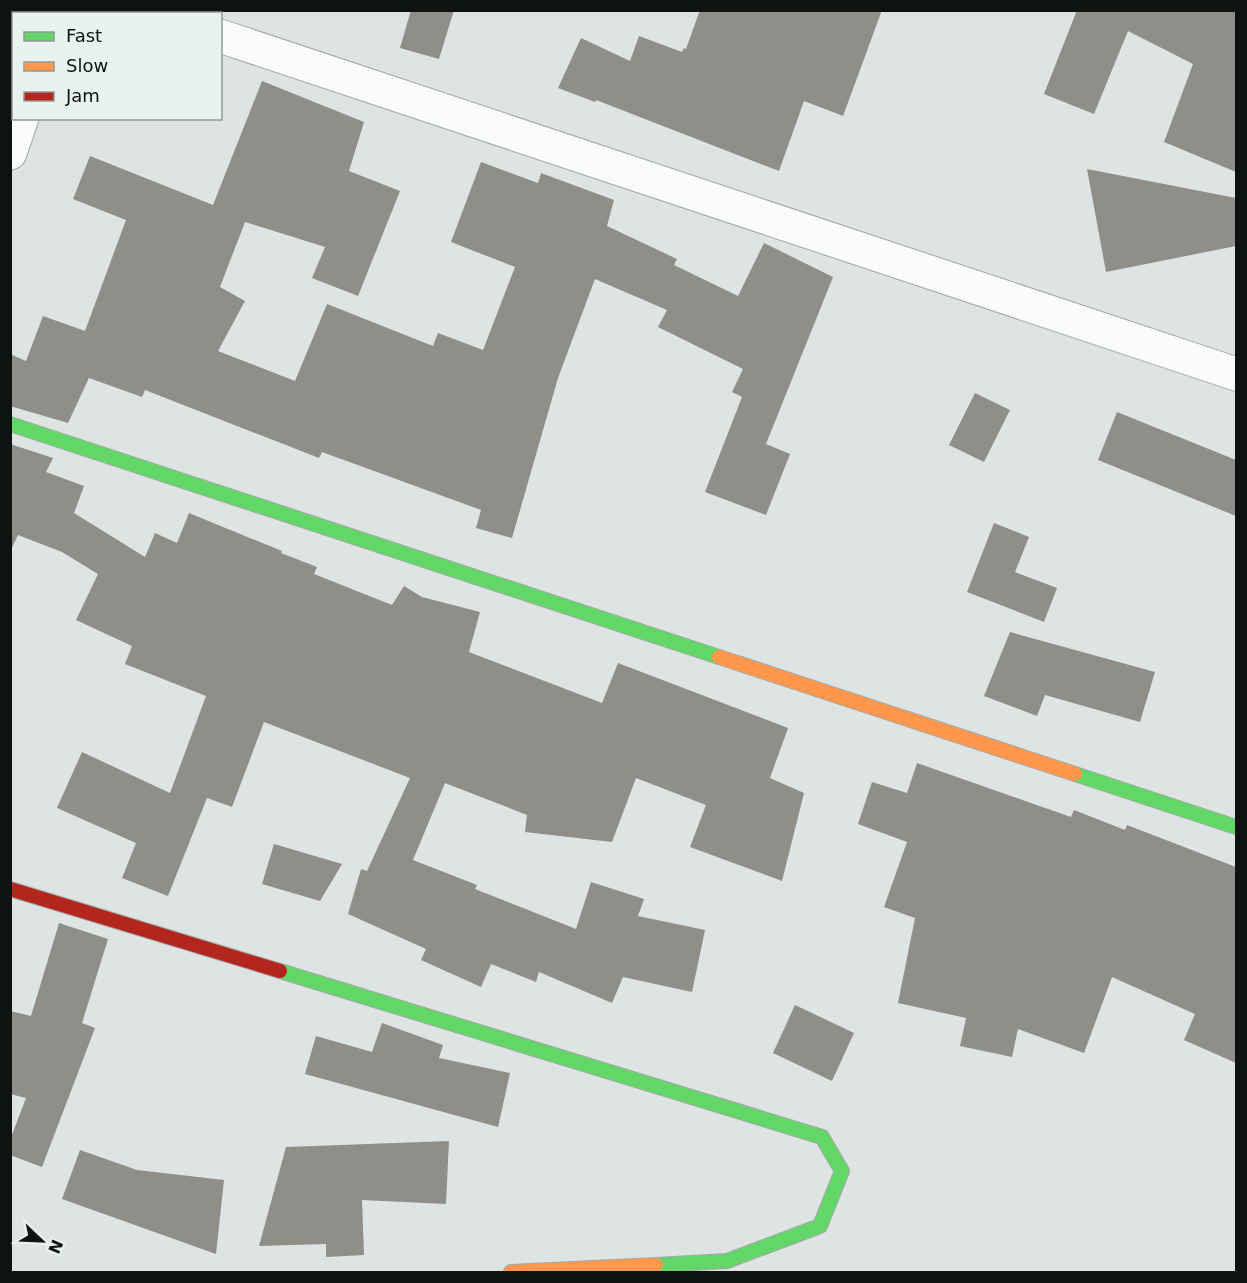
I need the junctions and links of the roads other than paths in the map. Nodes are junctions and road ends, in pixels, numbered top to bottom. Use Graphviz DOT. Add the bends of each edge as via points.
graph roads {
  1 [pos="222,37"];
  2 [pos="21,120"];
  3 [pos="10,153"];
  4 [pos="1236,374"];
  5 [pos="10,424"];
  6 [pos="1236,827"];
  7 [pos="10,890"];
  8 [pos="511,1272"];
  1 -- 4 [label="street"];
  2 -- 3 [label="street"];
  5 -- 6 [label="street"];
  7 -- 8 [label="street" via="822,1137 842,1171 820,1226 727,1261"];
}
